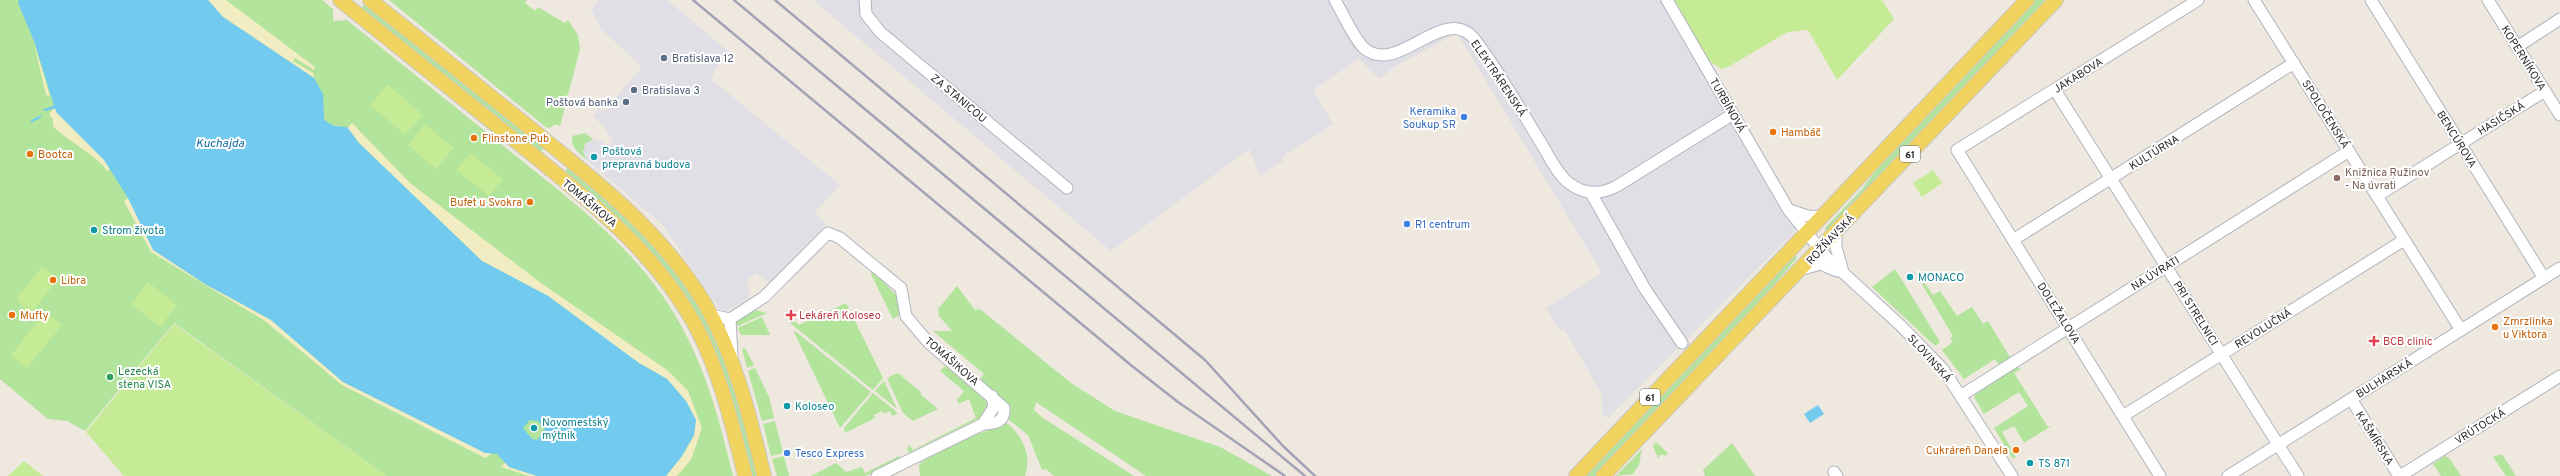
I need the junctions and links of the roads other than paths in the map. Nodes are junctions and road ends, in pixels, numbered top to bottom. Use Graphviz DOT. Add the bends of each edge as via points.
graph roads {
  1 [pos="340,0"];
  2 [pos="370,0"];
  3 [pos="865,0"];
  4 [pos="1334,0"];
  5 [pos="1667,0"];
  6 [pos="2027,0"];
  7 [pos="2056,0"];
  8 [pos="2198,0"];
  9 [pos="2254,0"];
  10 [pos="2371,0"];
  11 [pos="2488,0"];
  12 [pos="2185,3"];
  13 [pos="2560,19"];
  14 [pos="2517,46"];
  15 [pos="2294,64"];
  16 [pos="2055,90"];
  17 [pos="2545,91"];
  18 [pos="1733,114"];
  19 [pos="2560,115"];
  20 [pos="2460,144"];
  21 [pos="1957,150"];
  22 [pos="2349,151"];
  23 [pos="2111,179"];
  24 [pos="1067,188"];
  25 [pos="1591,193"];
  26 [pos="2377,196"];
  27 [pos="1788,209"];
  28 [pos="1822,217"];
  29 [pos="1836,232"];
  30 [pos="1807,234"];
  31 [pos="2013,240"];
  32 [pos="2404,240"];
  33 [pos="1820,250"];
  34 [pos="2166,266"];
  35 [pos="2560,268"];
  36 [pos="1800,270"];
  37 [pos="1844,274"];
  38 [pos="2544,278"];
  39 [pos="710,315"];
  40 [pos="730,319"];
  41 [pos="2068,328"];
  42 [pos="2461,330"];
  43 [pos="1682,343"];
  44 [pos="2222,354"];
  45 [pos="732,361"];
  46 [pos="2560,376"];
  47 [pos="1962,395"];
  48 [pos="2351,399"];
  49 [pos="2123,416"];
  50 [pos="2279,444"];
  51 [pos="745,476"];
  52 [pos="764,476"];
  53 [pos="877,476"];
  54 [pos="1576,476"];
  55 [pos="1603,476"];
  56 [pos="2012,476"];
  57 [pos="2160,476"];
  58 [pos="2228,476"];
  59 [pos="2298,476"];
  60 [pos="2400,476"];
  1 -- 51 [label="main road, TOMÁŠIKOVA" via="599,209 654,265 684,308 706,347 725,398"];
  2 -- 39 [label="main road, TOMÁŠIKOVA" via="622,204 670,255"];
  3 -- 24 [label="street, ZA STANICOU" via="866,14 880,32"];
  4 -- 25 [label="street, ELEKTRÁRENSKÁ" via="1363,47 1374,53 1391,56 1441,30 1458,30 1471,36 1505,85 1562,178 1575,188"];
  5 -- 18 [label="street, TURBÍNOVÁ"];
  6 -- 28 [label="main road, ROŽŇAVSKÁ / 61"];
  7 -- 29 [label="main road, ROŽŇAVSKÁ / 61"];
  8 -- 12 [label="street, JAKABOVA"];
  9 -- 15 [label="street, SPOLOČENSKÁ"];
  10 -- 20 [label="street, BENCÚROVA"];
  11 -- 14 [label="street, KOPERNÍKOVA"];
  12 -- 16 [label="street, JAKABOVA"];
  13 -- 14 [label="street"];
  14 -- 17 [label="street, KOPERNÍKOVA"];
  15 -- 22 [label="street, SPOLOČENSKÁ"];
  15 -- 23 [label="street, KULTÚRNA"];
  16 -- 21 [label="street, JAKABOVA"];
  16 -- 23 [label="street, PRI STRELNICI"];
  17 -- 19 [label="street, KOPERNÍKOVA"];
  17 -- 20 [label="street, HASIČSKÁ"];
  18 -- 25 [label="street" via="1617,186"];
  18 -- 27 [label="street, TURBÍNOVÁ"];
  20 -- 26 [label="street, HASIČSKÁ"];
  20 -- 38 [label="street, BENCÚROVA"];
  21 -- 31 [label="street, DOLEŽALOVA"];
  22 -- 26 [label="street, SPOLOČENSKÁ"];
  22 -- 34 [label="street, NA ÚVRATI"];
  23 -- 31 [label="street, KULTÚRNA"];
  23 -- 34 [label="street, PRI STRELNICI"];
  25 -- 43 [label="street" via="1645,289"];
  26 -- 32 [label="street, SPOLOČENSKÁ"];
  27 -- 28 [label="street" via="1808,216"];
  27 -- 30 [label="street, TURBÍNOVÁ"];
  28 -- 30 [label="main road, ROŽŇAVSKÁ / 61"];
  29 -- 33 [label="main road, ROŽŇAVSKÁ / 61"];
  29 -- 37 [label="street" via="1836,247"];
  30 -- 33 [label="street, TURBÍNOVÁ"];
  30 -- 54 [label="main road, ROŽŇAVSKÁ / 61"];
  31 -- 41 [label="street, DOLEŽALOVA"];
  32 -- 42 [label="street, SPOLOČENSKÁ"];
  32 -- 44 [label="street, REVOLUČNÁ"];
  33 -- 36 [label="main road, ROŽŇAVSKÁ / 61"];
  33 -- 37 [label="street, SLOVINSKÁ"];
  34 -- 41 [label="street, NA ÚVRATI"];
  34 -- 44 [label="street, PRI STRELNICI"];
  35 -- 38 [label="street, BULHARSKÁ"];
  36 -- 37 [label="street, SLOVINSKÁ" via="1820,264"];
  36 -- 55 [label="main road, ROŽŇAVSKÁ / 61"];
  37 -- 47 [label="street, SLOVINSKÁ" via="1905,330 1943,369"];
  38 -- 42 [label="street, BULHARSKÁ"];
  39 -- 40 [label="street"];
  39 -- 45 [label="main road, TOMÁŠIKOVA"];
  40 -- 45 [label="street, TOMÁŠIKOVA"];
  40 -- 53 [label="street, TOMÁŠIKOVA" via="764,296 828,233 840,238 901,288 906,316 928,342 996,402 1005,414 995,424 983,424"];
  41 -- 47 [label="street, NA ÚVRATI"];
  41 -- 49 [label="street, DOLEŽALOVA"];
  42 -- 48 [label="street, BULHARSKÁ"];
  44 -- 49 [label="street, REVOLUČNÁ"];
  44 -- 50 [label="street, PRI STRELNICI"];
  45 -- 52 [label="main road, TOMÁŠIKOVA" via="748,411"];
  46 -- 60 [label="street, VRÚTOCKÁ"];
  47 -- 56 [label="street, SLOVINSKÁ"];
  48 -- 50 [label="street, BULHARSKÁ"];
  48 -- 60 [label="street, KAŠMÍRSKA"];
  49 -- 57 [label="street, DOLEŽALOVA"];
  50 -- 58 [label="street, BULHARSKÁ"];
  50 -- 59 [label="street, PRI STRELNICI"];
}
